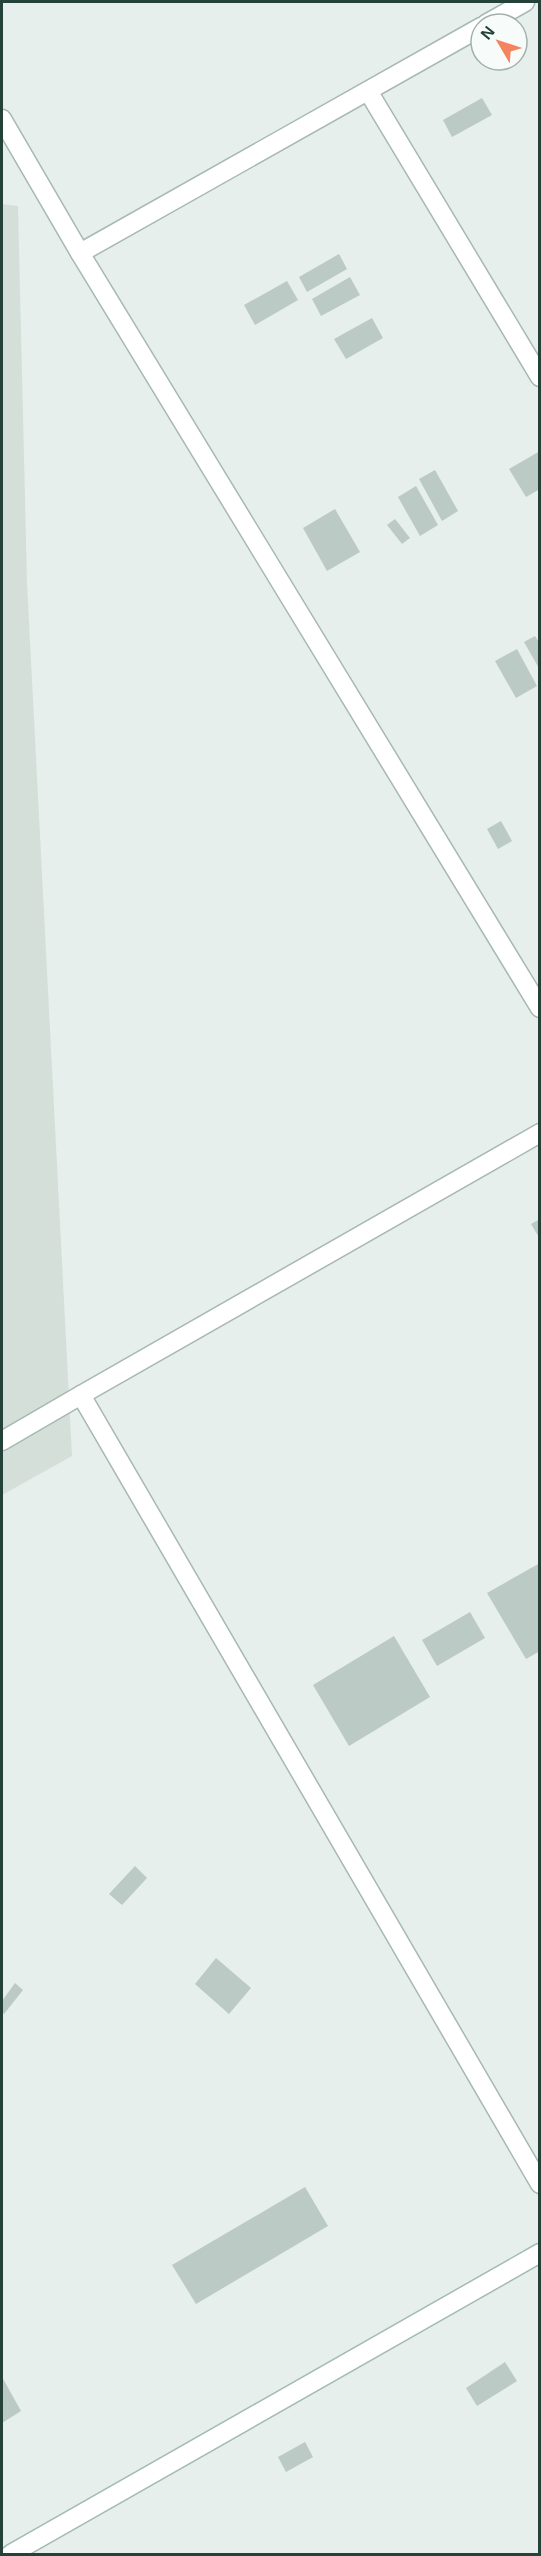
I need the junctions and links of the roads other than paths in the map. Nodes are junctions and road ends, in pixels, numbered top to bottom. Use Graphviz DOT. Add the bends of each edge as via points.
graph roads {
  1 [pos="525,2"];
  2 [pos="507,12"];
  3 [pos="469,34"];
  4 [pos="368,91"];
  5 [pos="2,119"];
  6 [pos="80,254"];
  7 [pos="540,377"];
  8 [pos="540,1008"];
  9 [pos="540,1133"];
  10 [pos="81,1395"];
  11 [pos="2,1441"];
  12 [pos="540,2184"];
  13 [pos="540,2253"];
  14 [pos="11,2554"];
  1 -- 2 [label="street"];
  3 -- 4 [label="street"];
  4 -- 6 [label="street"];
  4 -- 7 [label="street"];
  5 -- 6 [label="street"];
  6 -- 8 [label="street"];
  9 -- 10 [label="street"];
  10 -- 11 [label="street"];
  10 -- 12 [label="street"];
  13 -- 14 [label="street"];
}
